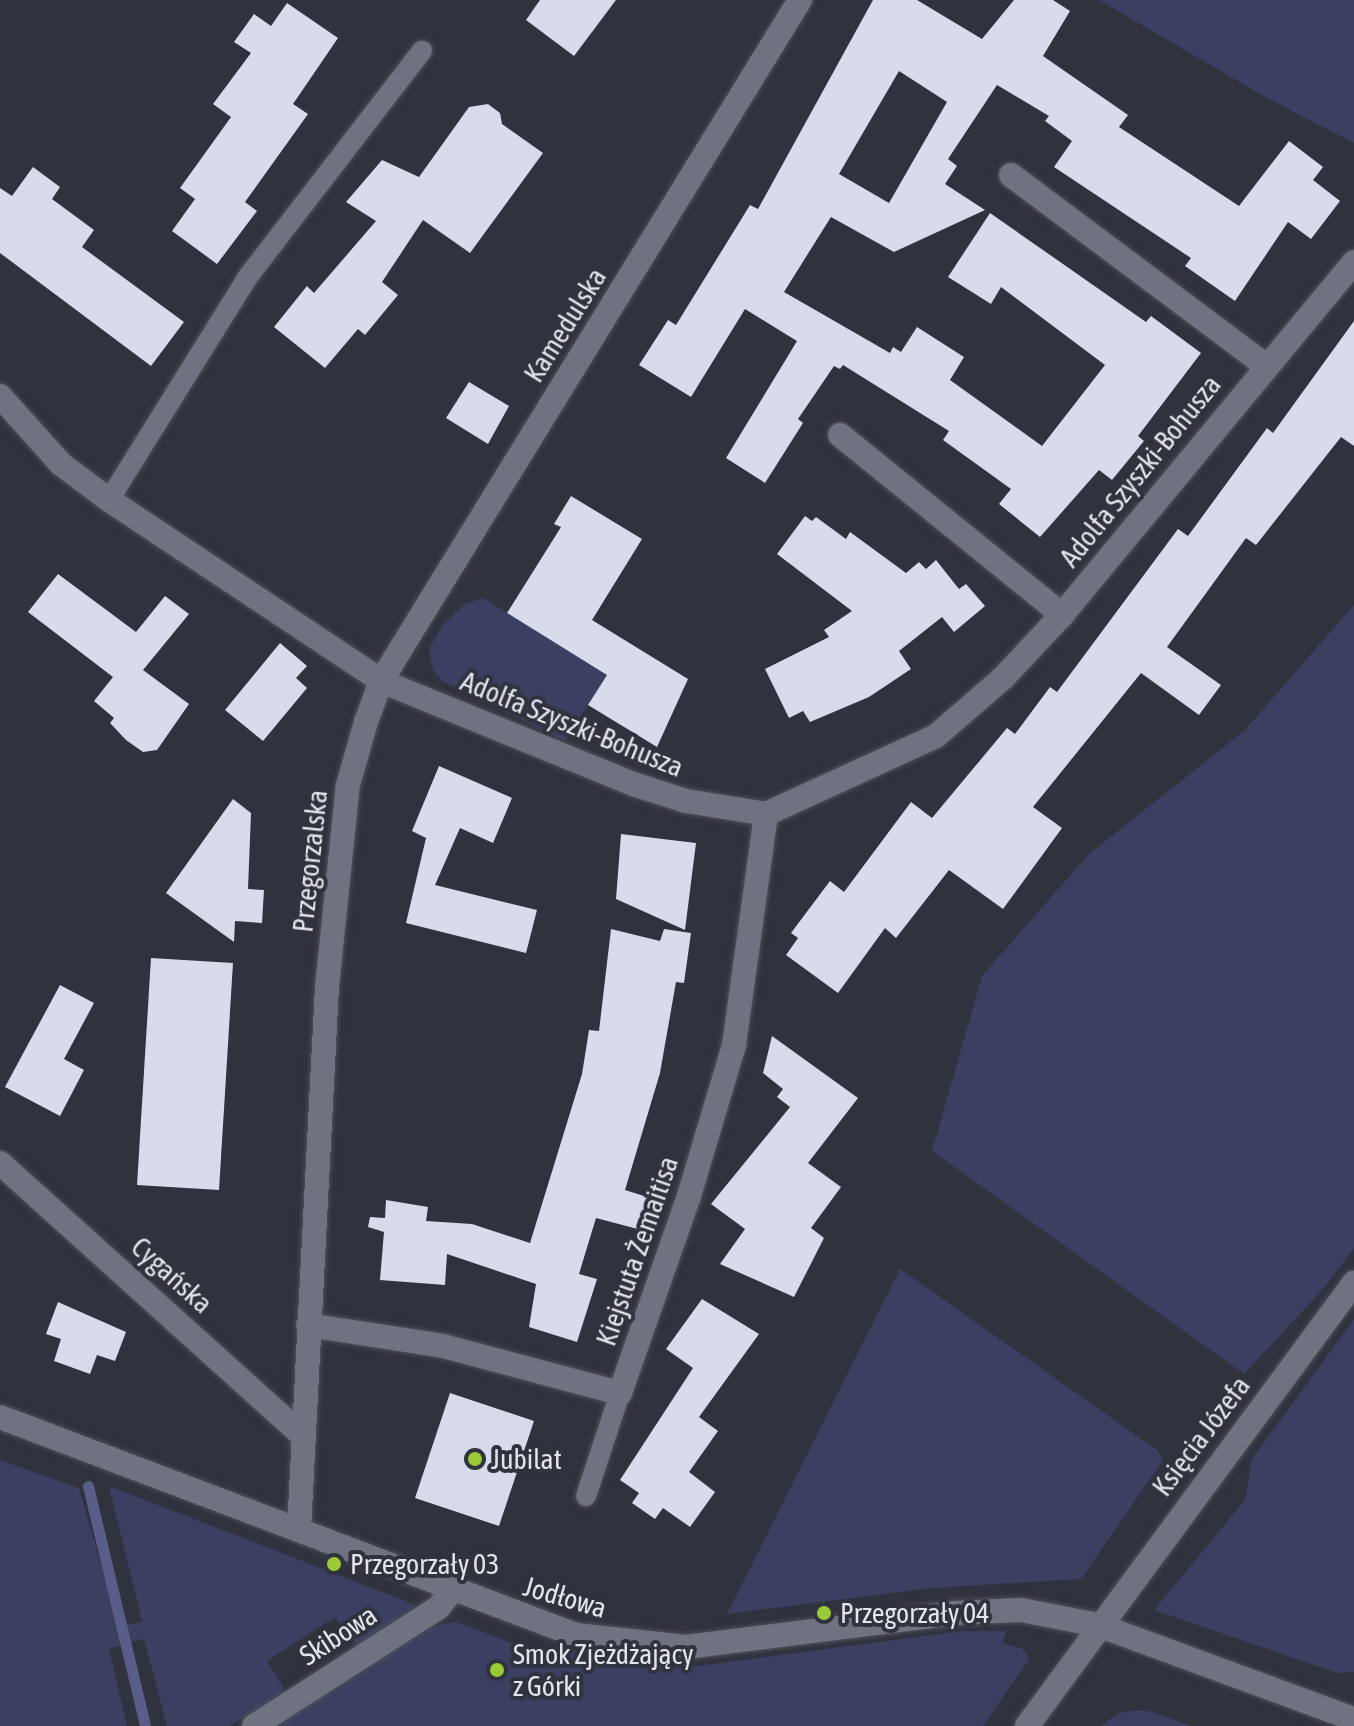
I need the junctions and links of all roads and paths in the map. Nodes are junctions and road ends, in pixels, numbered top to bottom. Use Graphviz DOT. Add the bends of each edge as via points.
graph roads {
  1 [pos="800,0"];
  2 [pos="422,51"];
  3 [pos="1011,175"];
  4 [pos="1354,262"];
  5 [pos="1265,365"];
  6 [pos="0,396"];
  7 [pos="840,435"];
  8 [pos="109,500"];
  9 [pos="1062,615"];
  10 [pos="381,681"];
  11 [pos="766,814"];
  12 [pos="0,1163"];
  13 [pos="1354,1283"];
  14 [pos="308,1325"];
  15 [pos="620,1393"];
  16 [pos="0,1417"];
  17 [pos="301,1434"];
  18 [pos="586,1496"];
  19 [pos="299,1530"];
  20 [pos="452,1591"];
  21 [pos="1098,1625"];
  22 [pos="1354,1719"];
  23 [pos="254,1726"];
  24 [pos="1027,1726"];
  1 -- 10 [label="street, Kamedulska"];
  2 -- 8 [label="lane" via="247,278"];
  3 -- 5 [label="street, Adolfa Szyszki-Bohusza"];
  4 -- 5 [label="street, Adolfa Szyszki-Bohusza"];
  5 -- 9 [label="street, Adolfa Szyszki-Bohusza"];
  6 -- 8 [label="street" via="61,464"];
  7 -- 9 [label="street"];
  8 -- 10 [label="street"];
  9 -- 11 [label="street, Adolfa Szyszki-Bohusza" via="1003,678 936,736"];
  10 -- 11 [label="street, Adolfa Szyszki-Bohusza" via="633,784 686,801"];
  10 -- 14 [label="street, Przegorzalska" via="348,785 327,987"];
  11 -- 15 [label="street, Kiejstuta Żemaitisa" via="734,1045 689,1196"];
  12 -- 17 [label="street, Cygańska"];
  13 -- 21 [label="street, Księcia Józefa"];
  14 -- 15 [label="street, Kiejstuta Żemaitisa" via="443,1346"];
  14 -- 17 [label="street, Przegorzalska"];
  15 -- 18 [label="lane"];
  16 -- 19 [label="street, Jodłowa"];
  17 -- 19 [label="street, Przegorzalska"];
  19 -- 20 [label="street, Jodłowa"];
  20 -- 21 [label="street, Jodłowa" via="576,1635 644,1646 771,1639 995,1610"];
  20 -- 23 [label="street, Skibowa" via="438,1608"];
  21 -- 22 [label="street"];
  21 -- 24 [label="street, Księcia Józefa"];
}
